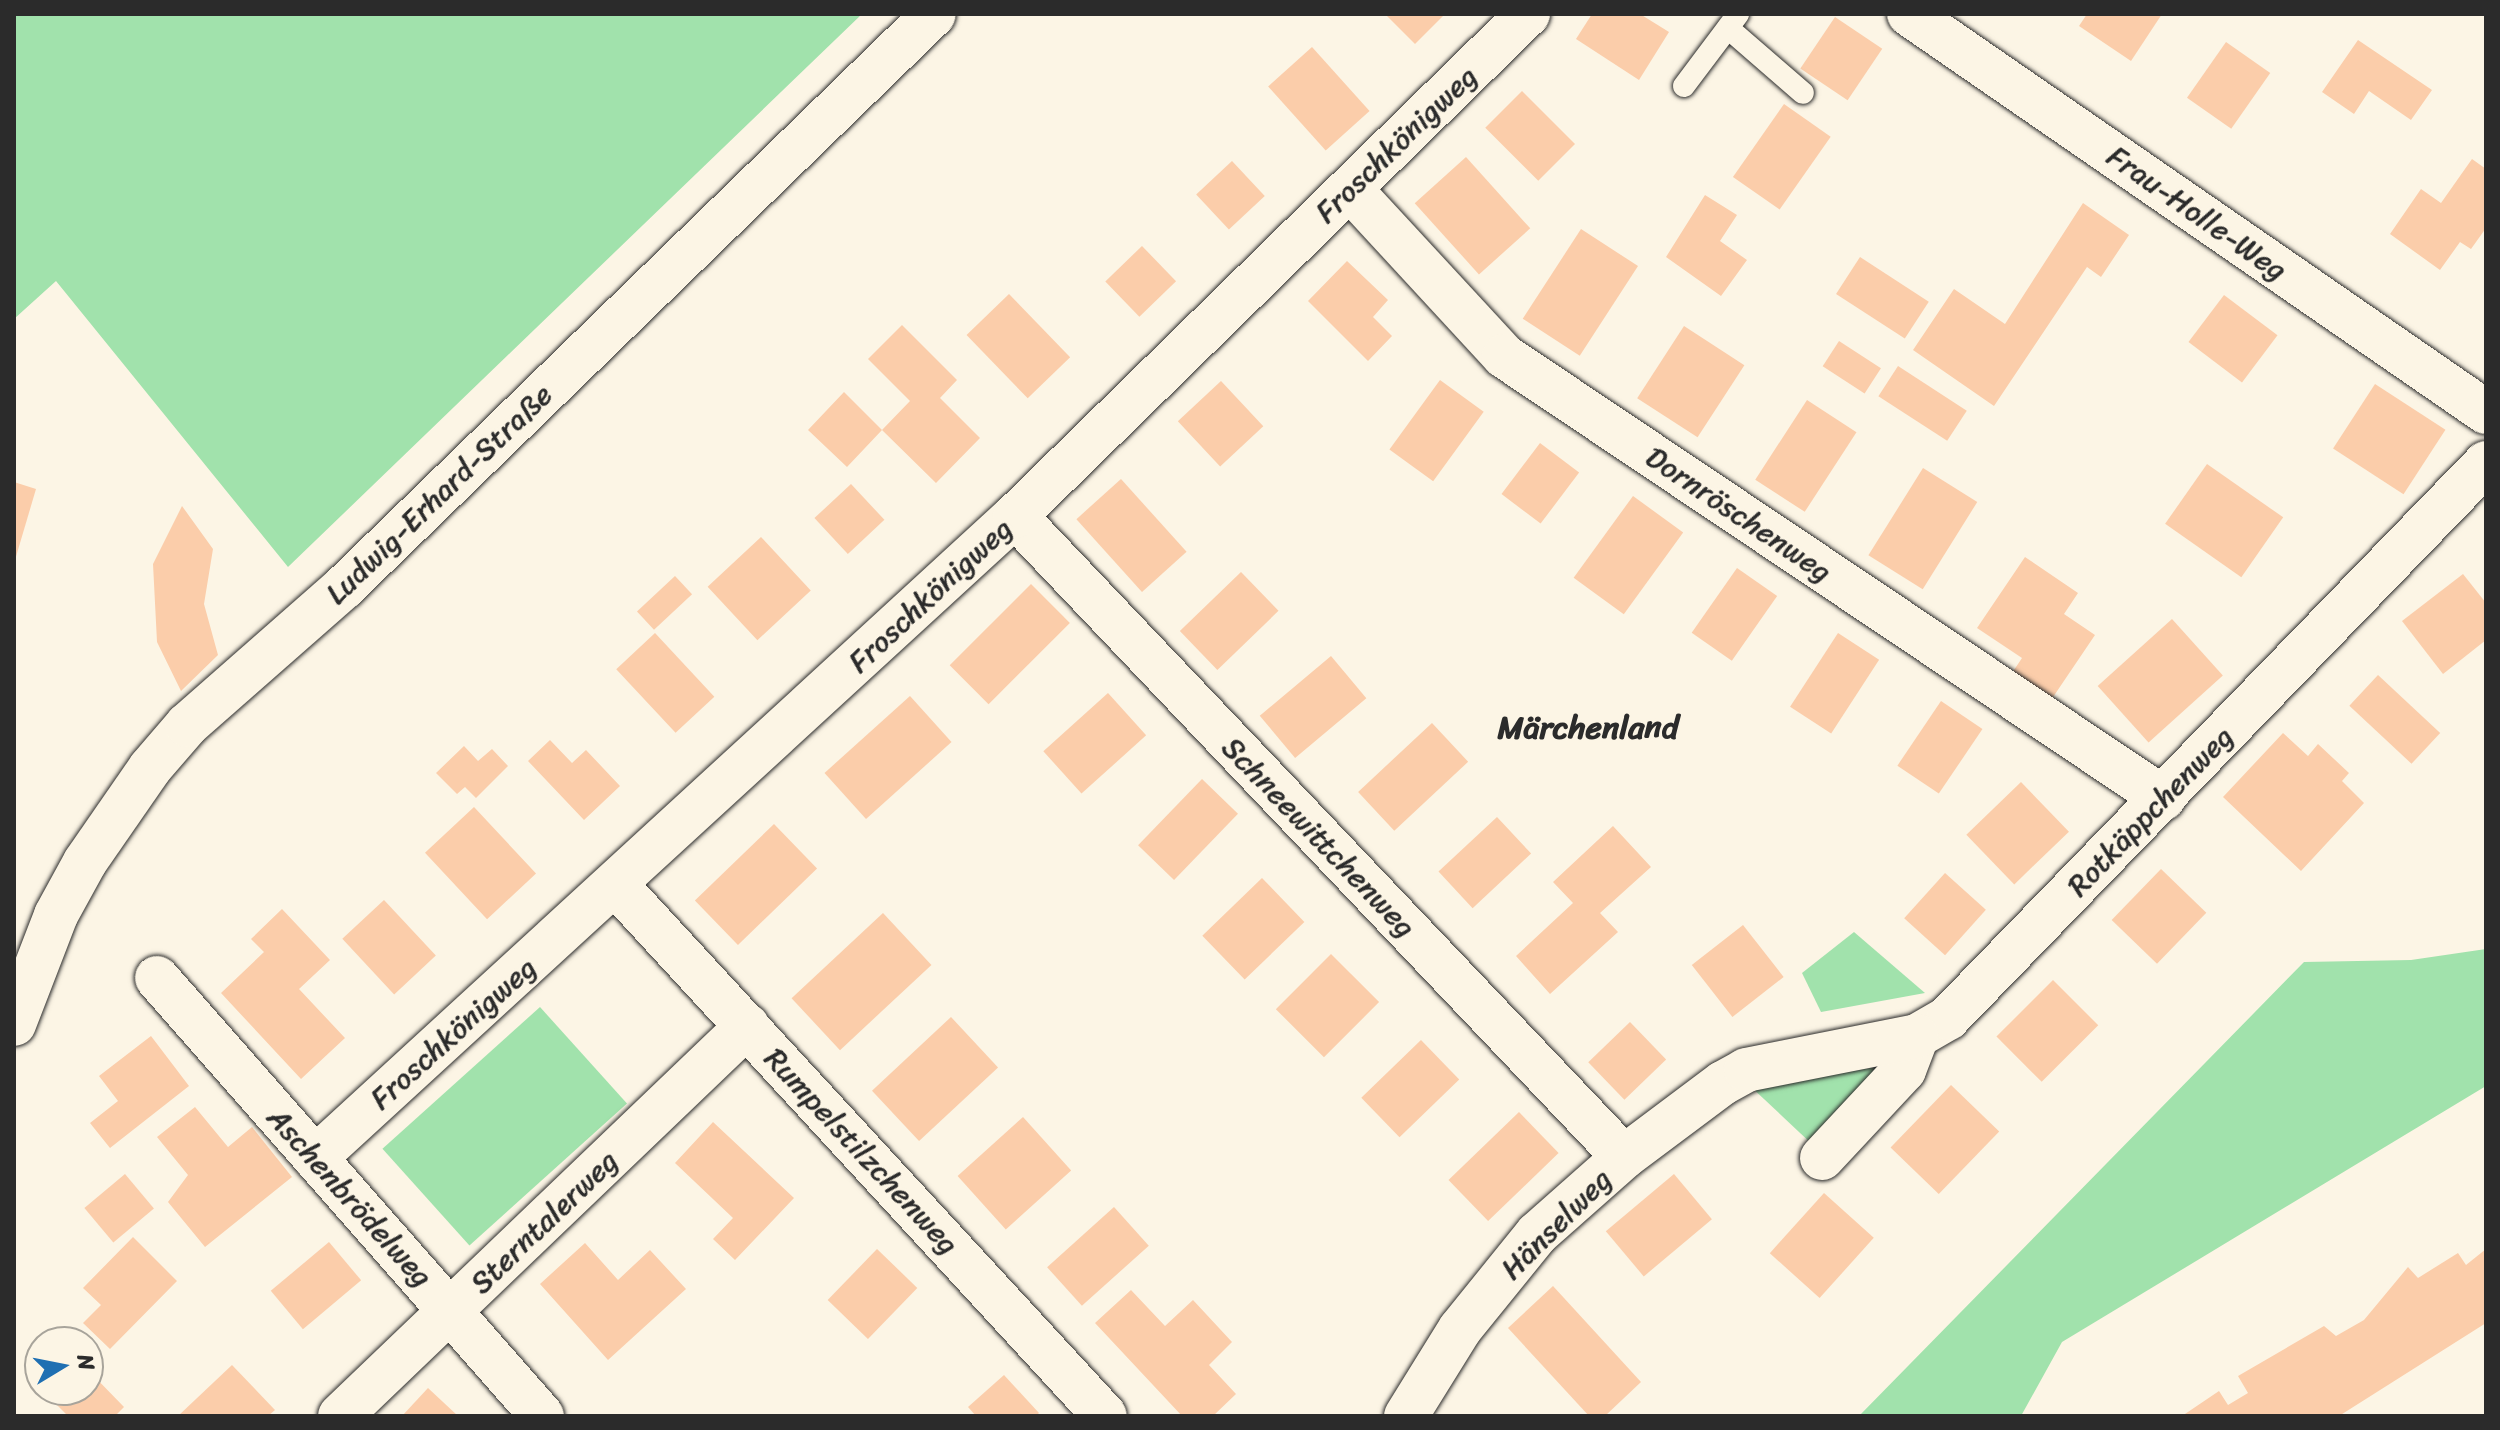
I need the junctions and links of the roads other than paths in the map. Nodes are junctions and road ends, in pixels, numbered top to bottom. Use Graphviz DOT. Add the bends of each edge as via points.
graph roads {
  1 [pos="934,14"];
  2 [pos="1528,14"];
  3 [pos="1909,14"];
  4 [pos="1733,21"];
  5 [pos="1684,86"];
  6 [pos="1803,93"];
  7 [pos="1350,189"];
  8 [pos="2486,412"];
  9 [pos="2486,463"];
  10 [pos="1015,516"];
  11 [pos="2163,798"];
  12 [pos="617,886"];
  13 [pos="157,978"];
  14 [pos="14,1024"];
  15 [pos="747,1026"];
  16 [pos="1917,1036"];
  17 [pos="1624,1157"];
  18 [pos="315,1158"];
  19 [pos="1822,1158"];
  20 [pos="451,1311"];
  21 [pos="340,1416"];
  22 [pos="542,1416"];
  23 [pos="1105,1416"];
  24 [pos="1406,1416"];
  1 -- 14 [label="street, Ludwig-Erhard-Straße" via="344,587 187,725 85,862 56,915"];
  2 -- 7 [label="street, Froschkönigweg"];
  3 -- 8 [label="street, Frau-Holle-Weg"];
  4 -- 5 [label="lane"];
  4 -- 6 [label="lane"];
  7 -- 10 [label="street, Froschkönigweg"];
  7 -- 11 [label="street, Dornröschenweg" via="1504,356"];
  9 -- 11 [label="street, Rotkäppchenweg"];
  10 -- 12 [label="street, Froschkönigweg"];
  10 -- 17 [label="street, Schneewittchenweg"];
  11 -- 16 [label="street, Rotkäppchenweg" via="1948,1018"];
  12 -- 15 [label="street, Rumpelstilzchenweg"];
  12 -- 18 [label="street, Froschkönigweg"];
  13 -- 18 [label="street, Aschenbrödelweg"];
  15 -- 20 [label="street, Sterntalerweg"];
  15 -- 23 [label="street, Rumpelstilzchenweg"];
  16 -- 17 [label="street, Hänselweg" via="1746,1070"];
  16 -- 19 [label="street" via="1904,1070"];
  17 -- 24 [label="street, Hänselweg" via="1537,1234 1460,1329"];
  18 -- 20 [label="street, Aschenbrödelweg"];
  20 -- 21 [label="street, Sterntalerweg"];
  20 -- 22 [label="street, Aschenbrödelweg"];
}
